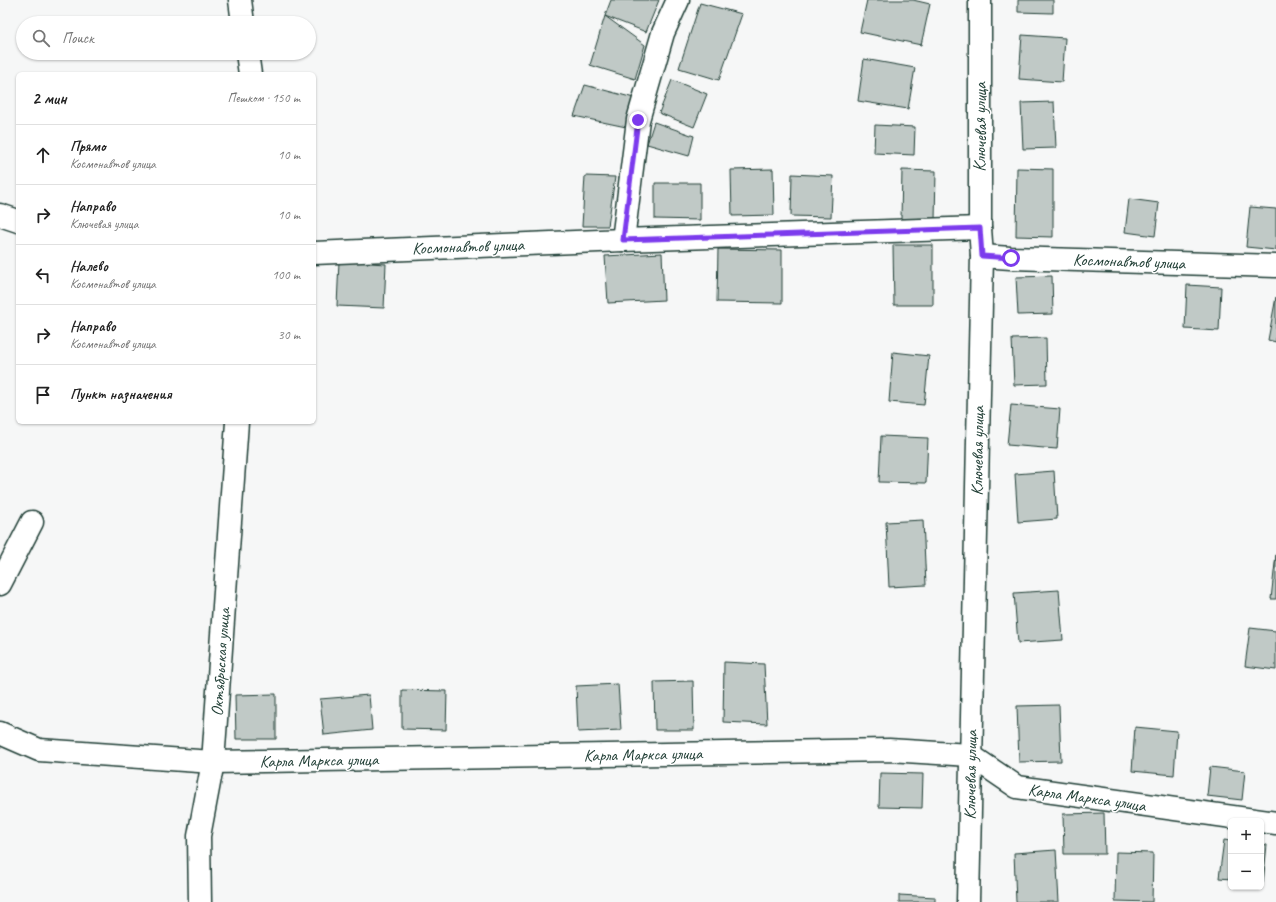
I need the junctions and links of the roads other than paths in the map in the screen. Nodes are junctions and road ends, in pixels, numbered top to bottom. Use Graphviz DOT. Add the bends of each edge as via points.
graph roads {
  1 [pos="240,0"];
  2 [pos="678,0"];
  3 [pos="980,0"];
  4 [pos="242,16"];
  5 [pos="248,60"];
  6 [pos="250,72"];
  7 [pos="0,215"];
  8 [pos="16,220"];
  9 [pos="980,228"];
  10 [pos="623,240"];
  11 [pos="316,253"];
  12 [pos="982,256"];
  13 [pos="1276,266"];
  14 [pos="237,424"];
  15 [pos="32,522"];
  16 [pos="0,584"];
  17 [pos="0,733"];
  18 [pos="970,755"];
  19 [pos="212,762"];
  20 [pos="1276,823"];
  21 [pos="200,902"];
  22 [pos="968,902"];
  1 -- 4 [label="street"];
  2 -- 10 [label="street" via="663,33 638,120"];
  3 -- 9 [label="street, Ключевая улица"];
  5 -- 6 [label="street"];
  7 -- 8 [label="street"];
  9 -- 10 [label="street, Космонавтов улица"];
  9 -- 12 [label="street, Ключевая улица"];
  10 -- 11 [label="street, Космонавтов улица"];
  12 -- 13 [label="street, Космонавтов улица"];
  12 -- 18 [label="street, Ключевая улица"];
  14 -- 19 [label="street, Октябрьская улица"];
  15 -- 16 [label="street"];
  17 -- 19 [label="street, Карла Маркса улица" via="40,750"];
  18 -- 19 [label="street, Карла Маркса улица" via="889,750"];
  18 -- 20 [label="street, Карла Маркса улица" via="1017,787"];
  18 -- 22 [label="street, Ключевая улица"];
  19 -- 21 [label="street, Октябрьская улица" via="199,836"];
}
